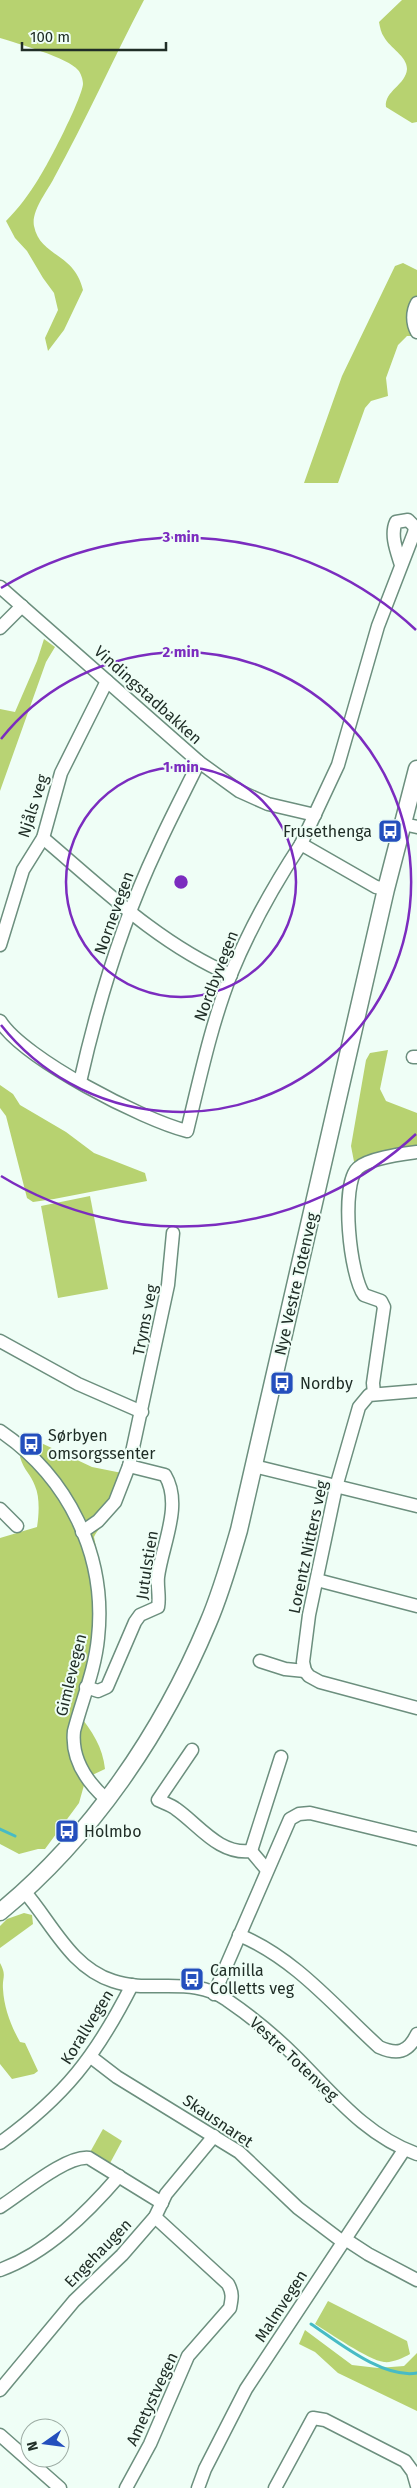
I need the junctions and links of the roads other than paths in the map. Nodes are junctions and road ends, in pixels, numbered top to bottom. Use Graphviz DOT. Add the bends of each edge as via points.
graph roads {
  1 [pos="417,303"];
  2 [pos="417,332"];
  3 [pos="401,565"];
  4 [pos="0,587"];
  5 [pos="22,606"];
  6 [pos="0,628"];
  7 [pos="107,681"];
  8 [pos="199,762"];
  9 [pos="417,769"];
  10 [pos="315,815"];
  11 [pos="410,826"];
  12 [pos="43,838"];
  13 [pos="301,844"];
  14 [pos="386,889"];
  15 [pos="131,911"];
  16 [pos="0,945"];
  17 [pos="231,975"];
  18 [pos="0,1021"];
  19 [pos="80,1082"];
  20 [pos="417,1152"];
  21 [pos="173,1232"];
  22 [pos="0,1341"];
  23 [pos="417,1391"];
  24 [pos="374,1394"];
  25 [pos="142,1412"];
  26 [pos="0,1431"];
  27 [pos="129,1466"];
  28 [pos="254,1466"];
  29 [pos="336,1487"];
  30 [pos="417,1506"];
  31 [pos="0,1509"];
  32 [pos="17,1526"];
  33 [pos="82,1532"];
  34 [pos="317,1580"];
  35 [pos="417,1606"];
  36 [pos="260,1661"];
  37 [pos="305,1671"];
  38 [pos="86,1687"];
  39 [pos="417,1708"];
  40 [pos="192,1750"];
  41 [pos="281,1757"];
  42 [pos="106,1799"];
  43 [pos="417,1840"];
  44 [pos="251,1851"];
  45 [pos="267,1870"];
  46 [pos="24,1892"];
  47 [pos="0,1912"];
  48 [pos="239,1935"];
  49 [pos="132,1985"];
  50 [pos="214,1994"];
  51 [pos="417,2034"];
  52 [pos="91,2058"];
  53 [pos="214,2136"];
  54 [pos="0,2143"];
  55 [pos="404,2150"];
  56 [pos="417,2154"];
  57 [pos="119,2176"];
  58 [pos="162,2203"];
  59 [pos="0,2208"];
  60 [pos="155,2217"];
  61 [pos="344,2241"];
  62 [pos="0,2270"];
  63 [pos="417,2280"];
  64 [pos="0,2390"];
  65 [pos="0,2435"];
  66 [pos="417,2486"];
  67 [pos="54,2487"];
  68 [pos="126,2488"];
  69 [pos="198,2488"];
  70 [pos="275,2488"];
  1 -- 2 [label="street" via="413,313"];
  3 -- 10 [label="street, Nordbyvegen" via="362,677 338,765"];
  4 -- 5 [label="street, Vindingstadbakken"];
  5 -- 6 [label="street"];
  5 -- 7 [label="street, Vindingstadbakken"];
  7 -- 8 [label="street, Vindingstadbakken"];
  7 -- 12 [label="street, Njåls veg" via="61,773"];
  8 -- 10 [label="street, Vindingstadbakken" via="239,792 268,804"];
  8 -- 15 [label="street, Nornevegen" via="156,849"];
  9 -- 11 [label="main road, Nye Vestre Totenveg"];
  10 -- 13 [label="street, Nordbyvegen"];
  11 -- 14 [label="main road, Nye Vestre Totenveg"];
  12 -- 15 [label="street"];
  12 -- 16 [label="street, Njåls veg" via="23,870"];
  13 -- 14 [label="street"];
  13 -- 17 [label="street, Nordbyvegen" via="265,902"];
  14 -- 28 [label="main road, Nye Vestre Totenveg"];
  15 -- 17 [label="street" via="188,954"];
  15 -- 19 [label="street, Nornevegen" via="98,1010"];
  17 -- 19 [label="street, Nordbyvegen" via="208,1047 188,1131 170,1127 108,1099"];
  18 -- 19 [label="street" via="4,1028 38,1055"];
  20 -- 24 [label="street" via="368,1162 357,1168 351,1183 349,1234 356,1280 364,1295 381,1301 384,1307"];
  21 -- 25 [label="street, Tryms veg" via="168,1285"];
  22 -- 25 [label="street" via="78,1384"];
  23 -- 24 [label="street"];
  24 -- 29 [label="street, Lorentz Nitters veg" via="369,1395 359,1407"];
  25 -- 27 [label="street, Tryms veg"];
  26 -- 33 [label="street, Gimlevegen" via="34,1457 53,1477"];
  27 -- 33 [label="street, Tryms veg" via="115,1502 98,1521"];
  27 -- 38 [label="street, Jutulstien" via="165,1475 170,1489 170,1521 158,1576 158,1607 140,1615 135,1622 107,1687 98,1690"];
  28 -- 29 [label="street"];
  28 -- 42 [label="main road, Nye Vestre Totenveg" via="239,1530 209,1622 166,1710 139,1755"];
  29 -- 30 [label="street"];
  29 -- 34 [label="street, Lorentz Nitters veg"];
  31 -- 32 [label="street"];
  33 -- 38 [label="street, Gimlevegen" via="96,1577 100,1619"];
  34 -- 35 [label="street"];
  34 -- 37 [label="street, Lorentz Nitters veg" via="309,1615 303,1662"];
  36 -- 37 [label="street" via="285,1670"];
  37 -- 39 [label="street" via="320,1682"];
  38 -- 42 [label="street, Gimlevegen" via="73,1745 88,1780"];
  40 -- 44 [label="street" via="158,1800 175,1808 199,1830 229,1850"];
  41 -- 44 [label="street"];
  42 -- 46 [label="main road, Nye Vestre Totenveg" via="53,1863"];
  43 -- 45 [label="street" via="310,1813 299,1814 290,1819"];
  44 -- 45 [label="street"];
  45 -- 48 [label="street"];
  46 -- 47 [label="main road"];
  46 -- 49 [label="street, Vestre Totenveg" via="64,1947 112,1981"];
  48 -- 50 [label="street"];
  48 -- 51 [label="street" via="276,1955 300,1974 379,2047 402,2052 412,2044"];
  49 -- 50 [label="street, Vestre Totenveg" via="195,1986"];
  49 -- 52 [label="street, Korallvegen"];
  50 -- 55 [label="street, Vestre Totenveg" via="226,1998 268,2032 361,2122"];
  52 -- 53 [label="street, Skausnaret"];
  52 -- 54 [label="street, Korallvegen" via="66,2088"];
  53 -- 58 [label="street, Engehaugen"];
  53 -- 61 [label="street, Skausnaret" via="239,2152 298,2208"];
  55 -- 56 [label="street, Vestre Totenveg"];
  55 -- 61 [label="street, Malmvegen"];
  57 -- 58 [label="street"];
  57 -- 59 [label="street" via="89,2158 80,2157"];
  57 -- 62 [label="street" via="85,2213 44,2246 17,2264"];
  58 -- 60 [label="street, Engehaugen"];
  60 -- 64 [label="street, Engehaugen" via="122,2255 74,2301"];
  60 -- 68 [label="street, Ametystvegen" via="228,2284 232,2300 230,2308 188,2356 150,2444"];
  61 -- 63 [label="street, Skausnaret"];
  61 -- 69 [label="street, Malmvegen" via="246,2389"];
  65 -- 67 [label="street"];
  66 -- 70 [label="street" via="405,2461 324,2420 313,2418"];
}
